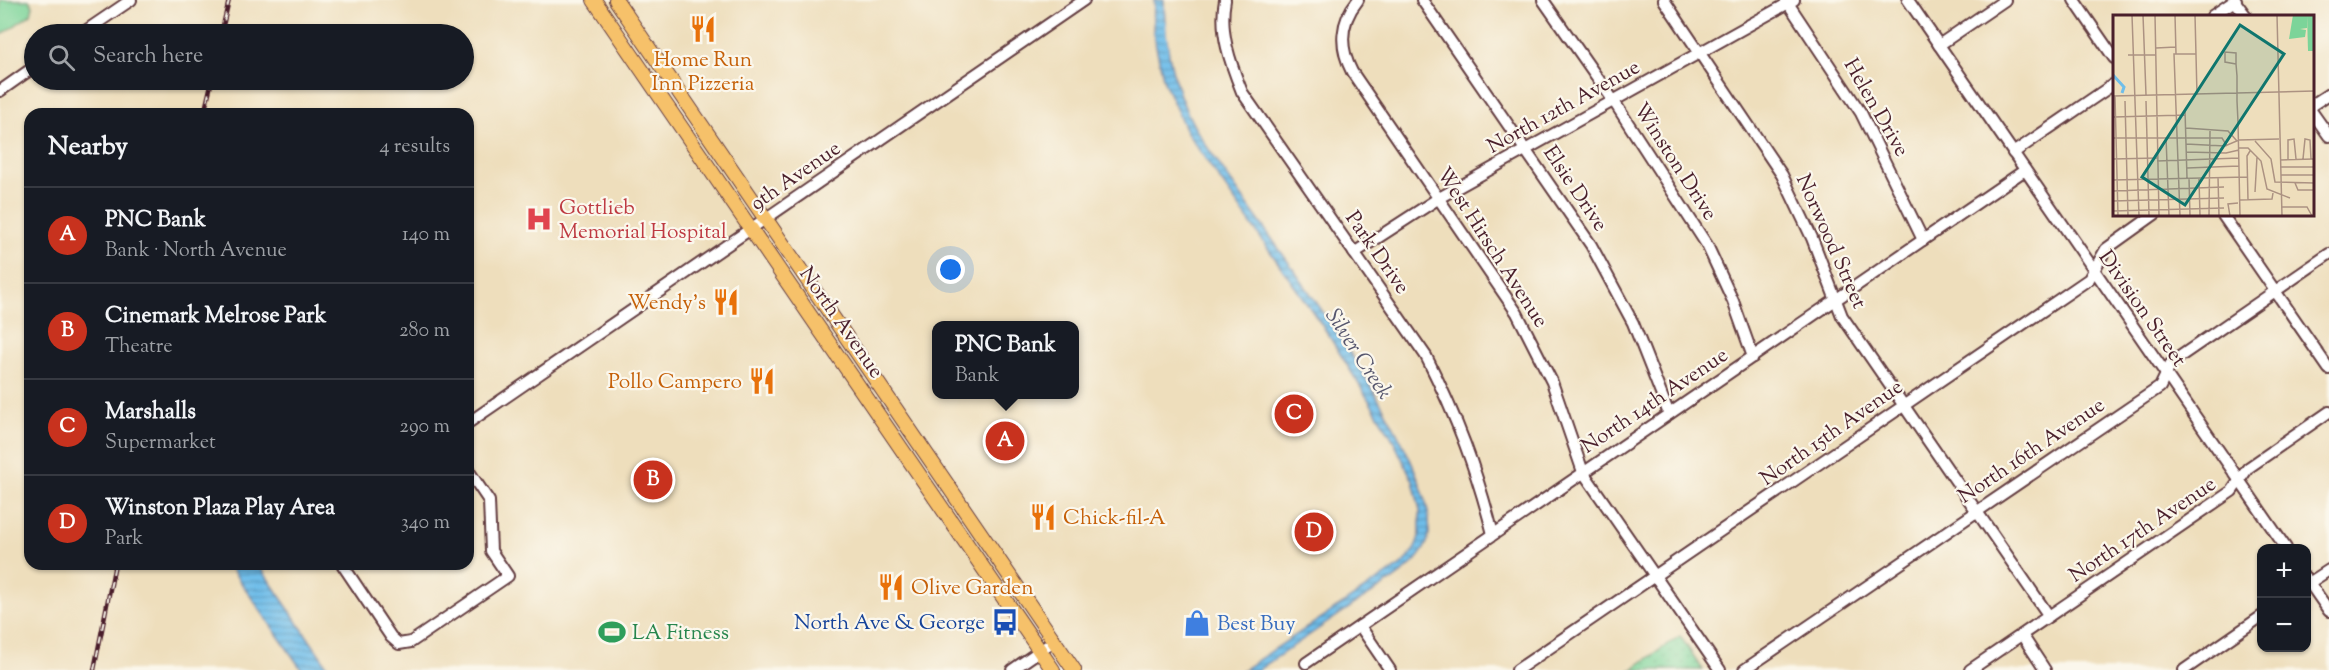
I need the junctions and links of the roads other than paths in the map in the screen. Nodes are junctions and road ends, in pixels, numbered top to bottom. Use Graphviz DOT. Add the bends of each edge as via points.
graph roads {
  1 [pos="131,0"];
  2 [pos="594,0"];
  3 [pos="616,0"];
  4 [pos="1084,0"];
  5 [pos="1225,0"];
  6 [pos="1358,0"];
  7 [pos="1422,0"];
  8 [pos="1543,0"];
  9 [pos="1664,0"];
  10 [pos="1908,0"];
  11 [pos="2005,0"];
  12 [pos="2074,0"];
  13 [pos="2235,0"];
  14 [pos="1790,1"];
  15 [pos="2213,15"];
  16 [pos="2245,15"];
  17 [pos="96,24"];
  18 [pos="1939,45"];
  19 [pos="1700,53"];
  20 [pos="2113,55"];
  21 [pos="24,74"];
  22 [pos="2113,85"];
  23 [pos="0,91"];
  24 [pos="2329,94"];
  25 [pos="1613,100"];
  26 [pos="2314,104"];
  27 [pos="2314,114"];
  28 [pos="2329,136"];
  29 [pos="1526,149"];
  30 [pos="2013,153"];
  31 [pos="2025,170"];
  32 [pos="1439,198"];
  33 [pos="2152,216"];
  34 [pos="2223,216"];
  35 [pos="766,219"];
  36 [pos="752,229"];
  37 [pos="1923,240"];
  38 [pos="1354,253"];
  39 [pos="2329,254"];
  40 [pos="2094,270"];
  41 [pos="2275,291"];
  42 [pos="1837,299"];
  43 [pos="1753,357"];
  44 [pos="2329,369"];
  45 [pos="2166,375"];
  46 [pos="1904,405"];
  47 [pos="2329,412"];
  48 [pos="1669,414"];
  49 [pos="474,419"];
  50 [pos="1583,472"];
  51 [pos="474,479"];
  52 [pos="2239,480"];
  53 [pos="1976,510"];
  54 [pos="1493,534"];
  55 [pos="2283,544"];
  56 [pos="346,570"];
  57 [pos="2329,570"];
  58 [pos="1656,576"];
  59 [pos="2311,580"];
  60 [pos="2311,586"];
  61 [pos="2329,611"];
  62 [pos="2049,616"];
  63 [pos="2257,619"];
  64 [pos="1360,626"];
  65 [pos="2022,635"];
  66 [pos="1054,641"];
  67 [pos="1040,650"];
  68 [pos="1306,663"];
  69 [pos="1012,670"];
  70 [pos="1053,670"];
  71 [pos="1074,670"];
  72 [pos="1390,670"];
  73 [pos="1517,670"];
  74 [pos="1720,670"];
  75 [pos="1744,670"];
  76 [pos="1970,670"];
  77 [pos="2045,670"];
  78 [pos="2184,670"];
  1 -- 17 [label="street"];
  2 -- 36 [label="main road, North Avenue"];
  3 -- 35 [label="main road, North Avenue"];
  4 -- 35 [label="street, 9th Avenue"];
  5 -- 38 [label="street, Park Drive" via="1224,37 1242,92"];
  6 -- 32 [label="street, West Hirsch Avenue" via="1344,28 1347,63"];
  7 -- 29 [label="street, Elsie Drive"];
  8 -- 25 [label="street, Winston Drive"];
  9 -- 19 [label="street, Norwood Street"];
  10 -- 18 [label="street, Division Street"];
  11 -- 18 [label="street"];
  12 -- 20 [label="street"];
  13 -- 15 [label="street"];
  13 -- 16 [label="street"];
  14 -- 19 [label="street, North 12th Avenue"];
  14 -- 37 [label="street, Helen Drive" via="1861,113"];
  18 -- 30 [label="street, Division Street"];
  19 -- 25 [label="street, North 12th Avenue"];
  19 -- 42 [label="street, Norwood Street" via="1782,176"];
  21 -- 23 [label="street"];
  22 -- 30 [label="street"];
  24 -- 26 [label="street"];
  25 -- 29 [label="street, North 12th Avenue"];
  25 -- 43 [label="street, Winston Drive" via="1707,245"];
  27 -- 28 [label="street"];
  29 -- 32 [label="street, North 12th Avenue"];
  29 -- 48 [label="street, Elsie Drive" via="1610,277 1642,343"];
  30 -- 31 [label="street, Division Street"];
  31 -- 37 [label="street, North 14th Avenue"];
  31 -- 40 [label="street, Division Street"];
  32 -- 38 [label="street, North 12th Avenue"];
  32 -- 50 [label="street, West Hirsch Avenue" via="1530,335 1563,411"];
  33 -- 40 [label="street, North 15th Avenue" via="2106,249"];
  34 -- 41 [label="street"];
  35 -- 36 [label="street, 9th Avenue"];
  35 -- 66 [label="main road, North Avenue"];
  36 -- 49 [label="street, 9th Avenue"];
  36 -- 67 [label="main road, North Avenue"];
  37 -- 42 [label="street, North 14th Avenue"];
  38 -- 54 [label="street, Park Drive" via="1426,356 1450,403 1477,470"];
  39 -- 41 [label="street, North 16th Avenue"];
  40 -- 45 [label="street, Division Street"];
  40 -- 46 [label="street, North 15th Avenue" via="2089,279"];
  41 -- 44 [label="street"];
  41 -- 45 [label="street, North 16th Avenue" via="2172,362"];
  42 -- 43 [label="street, North 14th Avenue"];
  42 -- 46 [label="street, Norwood Street" via="1842,315"];
  43 -- 48 [label="street, North 14th Avenue"];
  45 -- 52 [label="street, Division Street"];
  45 -- 53 [label="street, North 16th Avenue" via="2160,387"];
  46 -- 53 [label="street, Norwood Street"];
  46 -- 58 [label="street, North 15th Avenue"];
  47 -- 52 [label="street, North 17th Avenue" via="2248,468"];
  48 -- 50 [label="street, North 14th Avenue"];
  50 -- 54 [label="street, North 14th Avenue"];
  50 -- 58 [label="street, West Hirsch Avenue"];
  51 -- 56 [label="street" via="489,501 491,550 508,576 411,642 399,644"];
  52 -- 55 [label="street, Division Street"];
  52 -- 62 [label="street, North 17th Avenue" via="2232,491"];
  53 -- 62 [label="street, Norwood Street"];
  53 -- 75 [label="street, North 16th Avenue"];
  54 -- 64 [label="street, North 14th Avenue"];
  57 -- 59 [label="street"];
  58 -- 73 [label="street, North 15th Avenue"];
  58 -- 74 [label="street, West Hirsch Avenue"];
  60 -- 61 [label="street"];
  62 -- 65 [label="street, North 17th Avenue"];
  63 -- 78 [label="street"];
  64 -- 68 [label="street, North 14th Avenue"];
  64 -- 72 [label="street"];
  65 -- 76 [label="street, North 17th Avenue"];
  65 -- 77 [label="street"];
  66 -- 67 [label="street"];
  66 -- 71 [label="main road, North Avenue"];
  67 -- 69 [label="street"];
  67 -- 70 [label="main road, North Avenue"];
}
